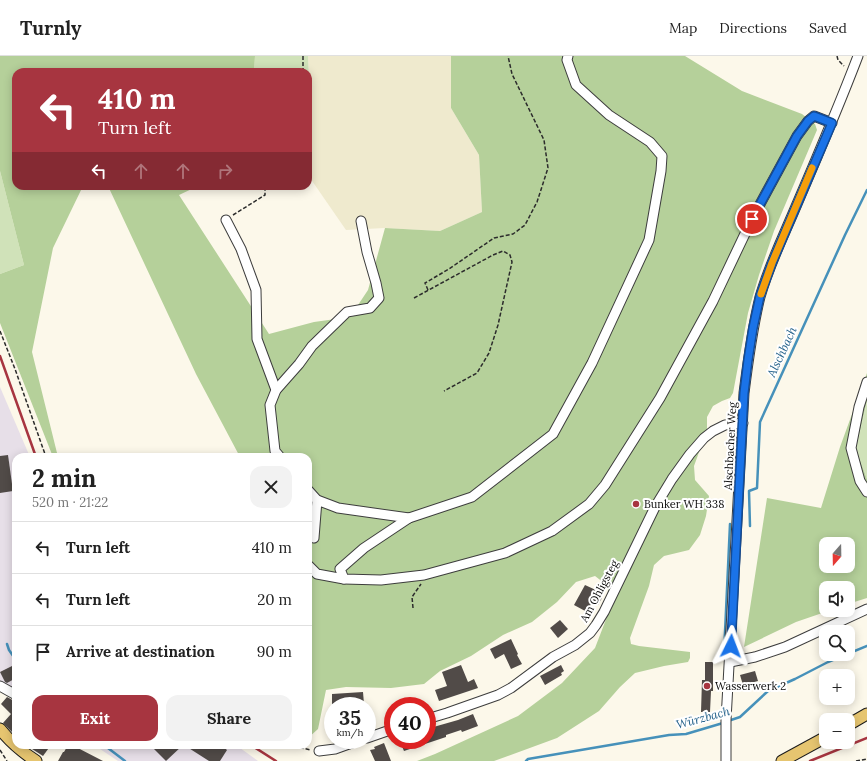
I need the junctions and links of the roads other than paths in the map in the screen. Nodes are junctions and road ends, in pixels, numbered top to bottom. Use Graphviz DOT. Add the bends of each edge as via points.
graph roads {
  1 [pos="568,56"];
  2 [pos="858,56"];
  3 [pos="832,123"];
  4 [pos="226,220"];
  5 [pos="361,221"];
  6 [pos="867,382"];
  7 [pos="276,390"];
  8 [pos="743,423"];
  9 [pos="277,453"];
  10 [pos="867,492"];
  11 [pos="312,494"];
  12 [pos="317,500"];
  13 [pos="409,518"];
  14 [pos="312,537"];
  15 [pos="312,569"];
  16 [pos="344,579"];
  17 [pos="867,610"];
  18 [pos="730,662"];
  19 [pos="0,686"];
  20 [pos="12,693"];
  21 [pos="867,714"];
  22 [pos="436,717"];
  23 [pos="855,720"];
  24 [pos="0,729"];
  25 [pos="819,741"];
  26 [pos="12,743"];
  27 [pos="19,749"];
  28 [pos="335,749"];
  29 [pos="319,751"];
  30 [pos="36,761"];
  31 [pos="726,761"];
  32 [pos="782,761"];
  1 -- 13 [label="street" via="567,60 576,85 609,115 650,142 662,156 649,240 592,363 553,434 472,497"];
  2 -- 3 [label="street, Alschbacher Weg"];
  3 -- 8 [label="street, Alschbacher Weg" via="760,296 748,360"];
  3 -- 16 [label="street" via="814,116 797,136 752,219 713,301 660,398 605,485 589,504 552,530 505,553 424,575 381,580"];
  4 -- 7 [label="street" via="241,249 256,290 257,339"];
  5 -- 7 [label="street" via="379,298 370,308 348,312 312,346 300,364"];
  6 -- 10 [label="street" via="851,448 860,481"];
  7 -- 9 [label="street" via="270,405"];
  8 -- 18 [label="street, Alschbacher Weg"];
  8 -- 22 [label="street, Am Ohligsteg" via="725,425 713,431 690,454 655,507 604,612 590,633 511,688"];
  11 -- 12 [label="street"];
  12 -- 13 [label="street" via="338,508"];
  12 -- 14 [label="street" via="314,538"];
  13 -- 16 [label="street" via="364,548 340,569"];
  15 -- 16 [label="street" via="317,574"];
  17 -- 18 [label="street" via="785,647"];
  18 -- 31 [label="street, Alschbacher Weg"];
  19 -- 20 [label="street"];
  21 -- 23 [label="main road"];
  24 -- 26 [label="main road"];
  25 -- 32 [label="main road"];
  27 -- 30 [label="main road"];
  28 -- 29 [label="street"];
}
